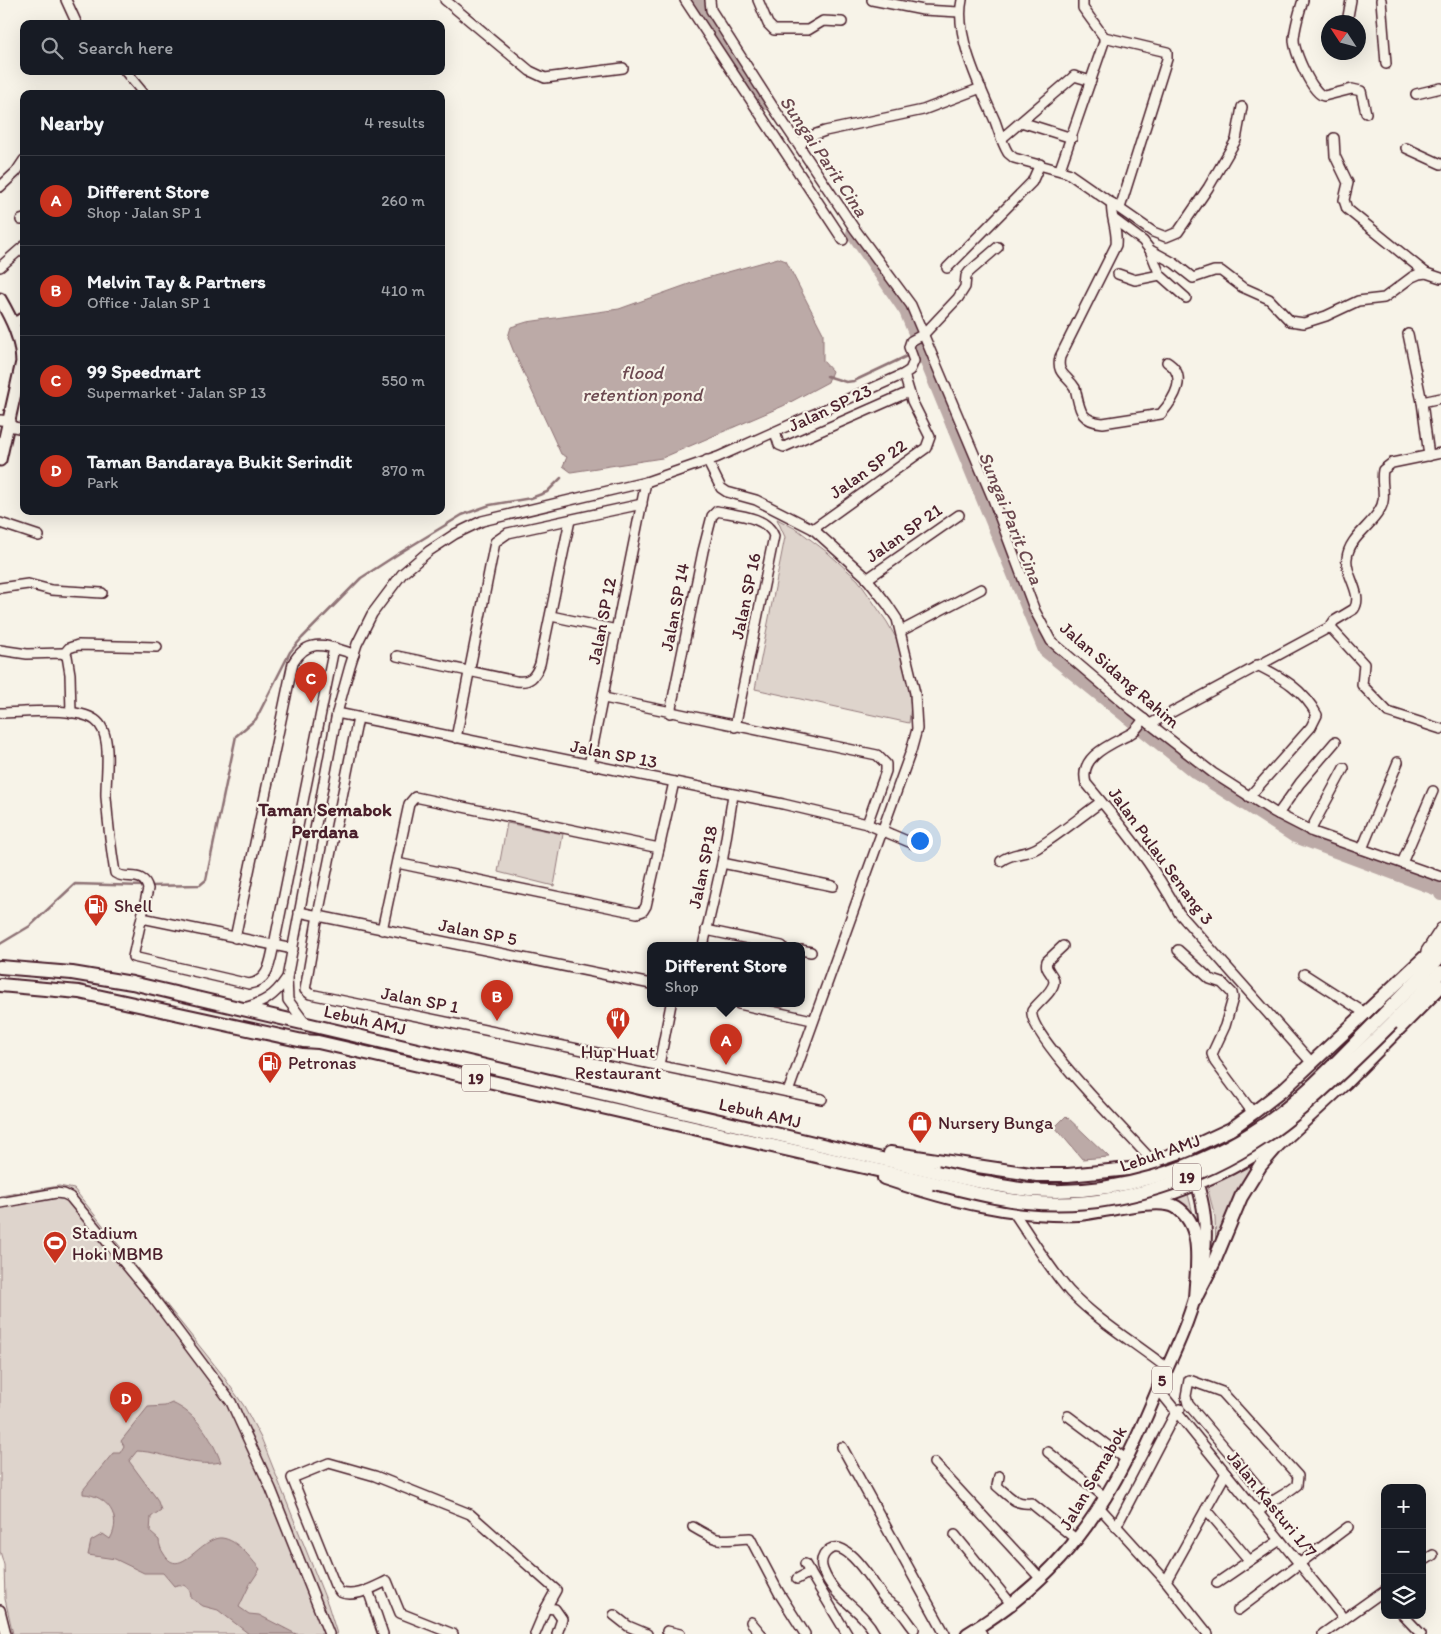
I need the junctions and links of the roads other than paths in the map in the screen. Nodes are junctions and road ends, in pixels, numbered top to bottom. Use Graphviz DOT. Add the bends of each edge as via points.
graph roads {
  1 [pos="66,0"];
  2 [pos="445,0"];
  3 [pos="685,0"];
  4 [pos="710,0"];
  5 [pos="758,0"];
  6 [pos="872,0"];
  7 [pos="962,0"];
  8 [pos="1083,0"];
  9 [pos="1303,0"];
  10 [pos="1351,0"];
  11 [pos="1381,0"];
  12 [pos="959,12"];
  13 [pos="1349,15"];
  14 [pos="75,20"];
  15 [pos="842,22"];
  16 [pos="1104,36"];
  17 [pos="1386,64"];
  18 [pos="623,68"];
  19 [pos="128,75"];
  20 [pos="1091,81"];
  21 [pos="981,88"];
  22 [pos="1441,88"];
  23 [pos="141,90"];
  24 [pos="1416,94"];
  25 [pos="1242,107"];
  26 [pos="1366,113"];
  27 [pos="1021,122"];
  28 [pos="1072,138"];
  29 [pos="1334,138"];
  30 [pos="1001,139"];
  31 [pos="800,147"];
  32 [pos="1406,148"];
  33 [pos="1040,164"];
  34 [pos="1441,164"];
  35 [pos="20,166"];
  36 [pos="1060,169"];
  37 [pos="0,187"];
  38 [pos="1116,205"];
  39 [pos="1114,220"];
  40 [pos="843,240"];
  41 [pos="998,247"];
  42 [pos="20,250"];
  43 [pos="1150,250"];
  44 [pos="0,267"];
  45 [pos="947,268"];
  46 [pos="1426,273"];
  47 [pos="1118,274"];
  48 [pos="1160,275"];
  49 [pos="1441,278"];
  50 [pos="1186,298"];
  51 [pos="0,299"];
  52 [pos="19,320"];
  53 [pos="1408,334"];
  54 [pos="923,335"];
  55 [pos="1167,362"];
  56 [pos="904,374"];
  57 [pos="20,392"];
  58 [pos="909,392"];
  59 [pos="1441,398"];
  60 [pos="1422,402"];
  61 [pos="7,422"];
  62 [pos="20,427"];
  63 [pos="775,432"];
  64 [pos="1441,453"];
  65 [pos="1428,456"];
  66 [pos="0,457"];
  67 [pos="706,460"];
  68 [pos="646,482"];
  69 [pos="642,504"];
  70 [pos="718,510"];
  71 [pos="959,515"];
  72 [pos="570,520"];
  73 [pos="0,524"];
  74 [pos="813,529"];
  75 [pos="39,536"];
  76 [pos="867,579"];
  77 [pos="0,588"];
  78 [pos="981,589"];
  79 [pos="102,593"];
  80 [pos="551,616"];
  81 [pos="1330,627"];
  82 [pos="617,630"];
  83 [pos="900,631"];
  84 [pos="157,647"];
  85 [pos="334,648"];
  86 [pos="0,650"];
  87 [pos="64,654"];
  88 [pos="354,654"];
  89 [pos="397,656"];
  90 [pos="1257,665"];
  91 [pos="469,671"];
  92 [pos="604,698"];
  93 [pos="0,713"];
  94 [pos="71,713"];
  95 [pos="338,713"];
  96 [pos="670,713"];
  97 [pos="358,718"];
  98 [pos="1143,724"];
  99 [pos="736,727"];
  100 [pos="1441,729"];
  101 [pos="456,738"];
  102 [pos="1335,742"];
  103 [pos="1398,762"];
  104 [pos="589,765"];
  105 [pos="1344,768"];
  106 [pos="674,782"];
  107 [pos="1433,792"];
  108 [pos="734,795"];
  109 [pos="1249,797"];
  110 [pos="1101,802"];
  111 [pos="1278,814"];
  112 [pos="867,824"];
  113 [pos="882,830"];
  114 [pos="1310,831"];
  115 [pos="914,844"];
  116 [pos="659,848"];
  117 [pos="1362,849"];
  118 [pos="1001,861"];
  119 [pos="397,863"];
  120 [pos="722,863"];
  121 [pos="1402,863"];
  122 [pos="1441,877"];
  123 [pos="833,886"];
  124 [pos="299,912"];
  125 [pos="318,915"];
  126 [pos="142,918"];
  127 [pos="1441,928"];
  128 [pos="382,930"];
  129 [pos="706,930"];
  130 [pos="235,938"];
  131 [pos="704,942"];
  132 [pos="763,942"];
  133 [pos="1441,942"];
  134 [pos="274,945"];
  135 [pos="1063,946"];
  136 [pos="293,949"];
  137 [pos="1178,950"];
  138 [pos="1441,956"];
  139 [pos="1418,963"];
  140 [pos="0,967"];
  141 [pos="1441,972"];
  142 [pos="1304,974"];
  143 [pos="287,978"];
  144 [pos="647,983"];
  145 [pos="0,985"];
  146 [pos="1441,986"];
  147 [pos="670,1007"];
  148 [pos="753,1007"];
  149 [pos="240,1008"];
  150 [pos="1365,1013"];
  151 [pos="1388,1018"];
  152 [pos="812,1020"];
  153 [pos="305,1023"];
  154 [pos="1312,1063"];
  155 [pos="659,1065"];
  156 [pos="788,1092"];
  157 [pos="822,1099"];
  158 [pos="1253,1114"];
  159 [pos="1307,1117"];
  160 [pos="1231,1128"];
  161 [pos="800,1145"];
  162 [pos="1181,1152"];
  163 [pos="1153,1162"];
  164 [pos="1238,1164"];
  165 [pos="1129,1169"];
  166 [pos="1194,1185"];
  167 [pos="0,1203"];
  168 [pos="1137,1206"];
  169 [pos="1012,1210"];
  170 [pos="1195,1300"];
  171 [pos="1168,1368"];
  172 [pos="1158,1389"];
  173 [pos="1188,1404"];
  174 [pos="1174,1409"];
  175 [pos="1068,1416"];
  176 [pos="842,1447"];
  177 [pos="1048,1452"];
  178 [pos="1127,1460"];
  179 [pos="934,1463"];
  180 [pos="1226,1473"];
  181 [pos="999,1476"];
  182 [pos="1270,1501"];
  183 [pos="1103,1503"];
  184 [pos="1206,1509"];
  185 [pos="1258,1512"];
  186 [pos="1113,1524"];
  187 [pos="694,1527"];
  188 [pos="1348,1527"];
  189 [pos="955,1535"];
  190 [pos="1078,1540"];
  191 [pos="1280,1540"];
  192 [pos="1433,1555"];
  193 [pos="1426,1559"];
  194 [pos="1249,1560"];
  195 [pos="1300,1564"];
  196 [pos="797,1579"];
  197 [pos="1041,1579"];
  198 [pos="1166,1581"];
  199 [pos="1217,1583"];
  200 [pos="368,1590"];
  201 [pos="1381,1595"];
  202 [pos="1012,1605"];
  203 [pos="546,1608"];
  204 [pos="0,1610"];
  205 [pos="1238,1610"];
  206 [pos="614,1615"];
  207 [pos="1344,1619"];
  208 [pos="1407,1619"];
  209 [pos="751,1622"];
  210 [pos="914,1630"];
  211 [pos="667,1631"];
  212 [pos="976,1632"];
  213 [pos="6,1634"];
  214 [pos="329,1634"];
  215 [pos="383,1634"];
  216 [pos="453,1634"];
  217 [pos="536,1634"];
  218 [pos="556,1634"];
  219 [pos="647,1634"];
  220 [pos="680,1634"];
  221 [pos="761,1634"];
  222 [pos="805,1634"];
  223 [pos="847,1634"];
  224 [pos="875,1634"];
  225 [pos="945,1634"];
  226 [pos="1208,1634"];
  227 [pos="1323,1634"];
  228 [pos="1421,1634"];
  1 -- 14 [label="street"];
  2 -- 18 [label="street" via="530,71 545,78"];
  3 -- 40 [label="street"];
  4 -- 31 [label="street, Jalan Sidang Rahim" via="711,10"];
  5 -- 15 [label="street" via="774,30 808,30 823,20"];
  6 -- 12 [label="street" via="923,10"];
  7 -- 12 [label="street"];
  8 -- 16 [label="street" via="1083,8"];
  9 -- 26 [label="street" via="1294,41 1314,88 1324,96 1352,89 1361,91"];
  10 -- 13 [label="street"];
  11 -- 17 [label="street"];
  12 -- 21 [label="street" via="964,40"];
  16 -- 20 [label="street"];
  16 -- 38 [label="street" via="1168,52"];
  19 -- 23 [label="street"];
  20 -- 27 [label="street" via="1074,76"];
  20 -- 28 [label="street"];
  21 -- 30 [label="street"];
  21 -- 31 [label="street" via="923,110 825,131 805,138"];
  22 -- 24 [label="street"];
  25 -- 38 [label="street" via="1236,140 1178,232 1166,237 1153,232"];
  27 -- 28 [label="street"];
  27 -- 30 [label="street"];
  28 -- 36 [label="street"];
  29 -- 46 [label="street" via="1335,156 1348,183 1344,200 1347,209"];
  30 -- 33 [label="street" via="1014,158"];
  31 -- 54 [label="street, Jalan Sidang Rahim" via="910,305"];
  32 -- 34 [label="street"];
  33 -- 36 [label="street"];
  33 -- 45 [label="street" via="1032,182"];
  35 -- 37 [label="street"];
  36 -- 38 [label="street"];
  38 -- 39 [label="street" via="1110,208"];
  39 -- 43 [label="street"];
  39 -- 55 [label="street" via="1117,237 1113,253 1060,357 1060,373 1075,388 1078,406 1084,416 1103,423 1161,414 1177,392 1179,379 1177,371"];
  41 -- 54 [label="street" via="969,272 958,298"];
  42 -- 44 [label="street"];
  43 -- 46 [label="street" via="1193,278 1221,271 1242,288 1261,294 1290,321 1297,323 1326,316 1358,301 1384,298 1412,277"];
  43 -- 48 [label="street"];
  46 -- 49 [label="street"];
  47 -- 48 [label="street" via="1135,280"];
  48 -- 50 [label="street"];
  51 -- 52 [label="main road"];
  53 -- 60 [label="street"];
  54 -- 56 [label="street" via="909,345 914,361"];
  54 -- 98 [label="street, Jalan Sidang Rahim" via="993,499 1041,626 1051,641"];
  56 -- 58 [label="street, Jalan SP 22"];
  56 -- 63 [label="street"];
  57 -- 61 [label="main road"];
  58 -- 63 [label="street, Jalan SP 23" via="784,448 779,445"];
  58 -- 74 [label="street, Jalan SP 22" via="930,437 926,448"];
  59 -- 60 [label="street"];
  60 -- 65 [label="street"];
  61 -- 62 [label="street"];
  61 -- 66 [label="main road"];
  63 -- 67 [label="street"];
  64 -- 65 [label="street"];
  65 -- 81 [label="street" via="1392,463 1383,470 1384,499 1380,511 1347,552 1346,561 1357,604"];
  67 -- 68 [label="street"];
  67 -- 74 [label="street" via="721,488 727,492 756,500"];
  68 -- 69 [label="street, Jalan SP 12"];
  68 -- 88 [label="street" via="496,517 455,534 415,562 392,586 372,614"];
  69 -- 72 [label="street"];
  69 -- 82 [label="street, Jalan SP 12"];
  70 -- 96 [label="street, Jalan SP 14" via="712,516 703,551"];
  70 -- 99 [label="street, Jalan SP 16" via="764,522 774,536"];
  71 -- 76 [label="street, Jalan SP 21"];
  72 -- 80 [label="street"];
  72 -- 91 [label="street" via="508,533 495,542"];
  73 -- 75 [label="street"];
  74 -- 76 [label="street"];
  76 -- 83 [label="street" via="897,619"];
  77 -- 79 [label="street" via="28,584 52,590"];
  78 -- 83 [label="street"];
  80 -- 82 [label="street"];
  80 -- 91 [label="street" via="540,664 531,680 516,681"];
  81 -- 90 [label="street"];
  81 -- 100 [label="street" via="1364,664 1362,685 1384,709"];
  82 -- 92 [label="street, Jalan SP 12"];
  83 -- 113 [label="street" via="915,693 917,729"];
  84 -- 87 [label="street" via="78,645"];
  85 -- 88 [label="street"];
  85 -- 130 [label="street" via="318,644 307,647 296,657 290,670"];
  85 -- 134 [label="street"];
  86 -- 87 [label="street"];
  87 -- 94 [label="street" via="68,658 70,674"];
  88 -- 95 [label="street"];
  89 -- 91 [label="street"];
  90 -- 98 [label="street"];
  90 -- 109 [label="street" via="1294,685 1317,716"];
  91 -- 101 [label="street"];
  92 -- 96 [label="street"];
  92 -- 104 [label="street, Jalan SP 12"];
  93 -- 94 [label="street"];
  94 -- 126 [label="street" via="94,720 105,737 106,796 115,873 138,877 147,886"];
  95 -- 97 [label="street, Jalan SP 13"];
  95 -- 124 [label="street"];
  96 -- 99 [label="street"];
  97 -- 101 [label="street, Jalan SP 13"];
  97 -- 125 [label="street"];
  98 -- 109 [label="street, Jalan Sidang Rahim"];
  98 -- 110 [label="street, Jalan Pulau Senang 3" via="1095,755 1086,765 1083,774 1086,782"];
  99 -- 112 [label="street" via="870,752 882,759 886,771"];
  101 -- 104 [label="street, Jalan SP 13"];
  102 -- 111 [label="street"];
  103 -- 117 [label="street"];
  104 -- 106 [label="street, Jalan SP 13"];
  105 -- 114 [label="street"];
  106 -- 108 [label="street, Jalan SP 13"];
  106 -- 116 [label="street"];
  107 -- 121 [label="street"];
  108 -- 112 [label="street, Jalan SP 13"];
  108 -- 120 [label="street, Jalan SP18"];
  109 -- 111 [label="street, Jalan Sidang Rahim"];
  110 -- 118 [label="street" via="1037,848"];
  110 -- 154 [label="street, Jalan Pulau Senang 3" via="1164,884 1179,913"];
  111 -- 114 [label="street, Jalan Sidang Rahim"];
  112 -- 113 [label="street, Jalan SP 13"];
  113 -- 115 [label="street, Jalan SP 13"];
  113 -- 152 [label="street"];
  114 -- 117 [label="street, Jalan Sidang Rahim"];
  116 -- 119 [label="street" via="646,906 643,912 637,913"];
  116 -- 119 [label="street" via="416,797 409,804"];
  117 -- 121 [label="street, Jalan Sidang Rahim"];
  119 -- 128 [label="street"];
  120 -- 123 [label="street"];
  120 -- 129 [label="street, Jalan SP18"];
  121 -- 122 [label="street, Jalan Sidang Rahim"];
  124 -- 125 [label="street, Jalan SP 5"];
  124 -- 136 [label="street"];
  125 -- 128 [label="street, Jalan SP 5"];
  125 -- 155 [label="street, Jalan SP 1" via="305,984 305,990 310,994"];
  126 -- 130 [label="street"];
  126 -- 134 [label="street" via="133,957 249,984 263,978 268,971"];
  127 -- 139 [label="street"];
  128 -- 144 [label="street, Jalan SP 5"];
  129 -- 131 [label="street, Jalan SP18"];
  129 -- 132 [label="street"];
  130 -- 134 [label="street"];
  133 -- 139 [label="highway"];
  134 -- 136 [label="street"];
  135 -- 163 [label="street" via="1047,961 1046,970 1054,982 1032,1011 1032,1022 1053,1051"];
  136 -- 143 [label="street"];
  137 -- 158 [label="street" via="1210,980 1222,983 1232,993 1225,1026 1212,1054"];
  138 -- 151 [label="highway, Lebuh AMJ / 19"];
  139 -- 150 [label="highway"];
  140 -- 149 [label="highway, Lebuh AMJ / 19" via="72,973 132,983"];
  141 -- 151 [label="highway, Lebuh AMJ / 19"];
  142 -- 150 [label="street"];
  143 -- 149 [label="street" via="264,1002"];
  143 -- 153 [label="street" via="288,1000"];
  145 -- 161 [label="highway, Lebuh AMJ / 19" via="79,992"];
  146 -- 159 [label="highway"];
  147 -- 155 [label="street"];
  148 -- 152 [label="street"];
  149 -- 153 [label="highway, Lebuh AMJ / 19"];
  150 -- 154 [label="highway"];
  151 -- 161 [label="highway, Lebuh AMJ / 19, bridge" via="1267,1122 1216,1152 1161,1175 1132,1183 1066,1191 1030,1190 935,1177"];
  152 -- 156 [label="street"];
  153 -- 161 [label="highway, Lebuh AMJ / 19"];
  154 -- 158 [label="highway"];
  155 -- 156 [label="street, Jalan SP 1"];
  156 -- 157 [label="street, Jalan SP 1"];
  158 -- 160 [label="highway"];
  159 -- 164 [label="highway"];
  159 -- 170 [label="highway" via="1278,1145 1250,1180"];
  160 -- 162 [label="highway"];
  160 -- 164 [label="highway" via="1216,1140 1211,1152 1214,1161 1220,1165"];
  161 -- 165 [label="highway" via="1037,1175"];
  161 -- 169 [label="highway" via="924,1192 988,1208"];
  162 -- 163 [label="highway"];
  162 -- 166 [label="main road, Jalan Semabok / 5"];
  163 -- 165 [label="highway"];
  164 -- 166 [label="highway"];
  165 -- 168 [label="highway" via="1155,1168 1165,1180 1161,1194"];
  166 -- 168 [label="highway"];
  166 -- 170 [label="main road, Jalan Semabok / 5" via="1201,1242"];
  167 -- 214 [label="street" via="56,1193 70,1197 151,1295 231,1402 272,1489"];
  168 -- 169 [label="highway" via="1069,1214"];
  168 -- 170 [label="highway" via="1169,1203 1182,1211 1191,1223 1197,1246"];
  169 -- 171 [label="street" via="1049,1266 1070,1291"];
  170 -- 171 [label="main road, Jalan Semabok / 5"];
  171 -- 172 [label="main road, Jalan Semabok / 5"];
  172 -- 174 [label="street, Jalan Kasturi 1/7"];
  172 -- 178 [label="main road, Jalan Semabok / 5"];
  173 -- 174 [label="street"];
  173 -- 182 [label="street, Jalan Kasturi 1/7"];
  173 -- 182 [label="street" via="1189,1380 1222,1392 1296,1473 1297,1485 1283,1497"];
  174 -- 180 [label="street, Jalan Kasturi 1/7"];
  174 -- 186 [label="street"];
  175 -- 178 [label="street"];
  176 -- 225 [label="street"];
  177 -- 183 [label="street"];
  178 -- 183 [label="main road, Jalan Semabok / 5"];
  179 -- 197 [label="street"];
  180 -- 184 [label="street"];
  180 -- 185 [label="street, Jalan Kasturi 1/7"];
  181 -- 190 [label="street" via="997,1486 1016,1503 1031,1503"];
  182 -- 185 [label="street"];
  183 -- 186 [label="street"];
  183 -- 190 [label="main road, Jalan Semabok / 5"];
  184 -- 194 [label="street"];
  184 -- 198 [label="street"];
  185 -- 191 [label="street, Jalan Kasturi 1/7"];
  186 -- 198 [label="street"];
  187 -- 222 [label="street" via="726,1542 750,1538"];
  188 -- 195 [label="street"];
  189 -- 202 [label="street"];
  190 -- 197 [label="main road, Jalan Semabok / 5"];
  191 -- 194 [label="street"];
  191 -- 195 [label="street, Jalan Kasturi 1/7"];
  192 -- 193 [label="street"];
  194 -- 199 [label="street"];
  195 -- 205 [label="street"];
  195 -- 207 [label="street, Jalan Kasturi 1/7"];
  196 -- 223 [label="street" via="807,1568"];
  197 -- 202 [label="main road, Jalan Semabok / 5"];
  198 -- 226 [label="street"];
  200 -- 203 [label="street" via="349,1594 340,1592 292,1478 329,1463 375,1476 470,1514 556,1590"];
  200 -- 215 [label="street"];
  200 -- 216 [label="street" via="387,1581 400,1613"];
  201 -- 207 [label="street"];
  202 -- 212 [label="main road, Jalan Semabok / 5"];
  203 -- 217 [label="street"];
  203 -- 218 [label="street" via="555,1610 562,1618"];
  204 -- 213 [label="street"];
  206 -- 219 [label="street" via="628,1626"];
  207 -- 227 [label="street"];
  208 -- 228 [label="street"];
  209 -- 221 [label="street"];
  210 -- 224 [label="street" via="855,1558 835,1547 823,1558 828,1580 841,1599 864,1617"];
  211 -- 220 [label="street"];
}
